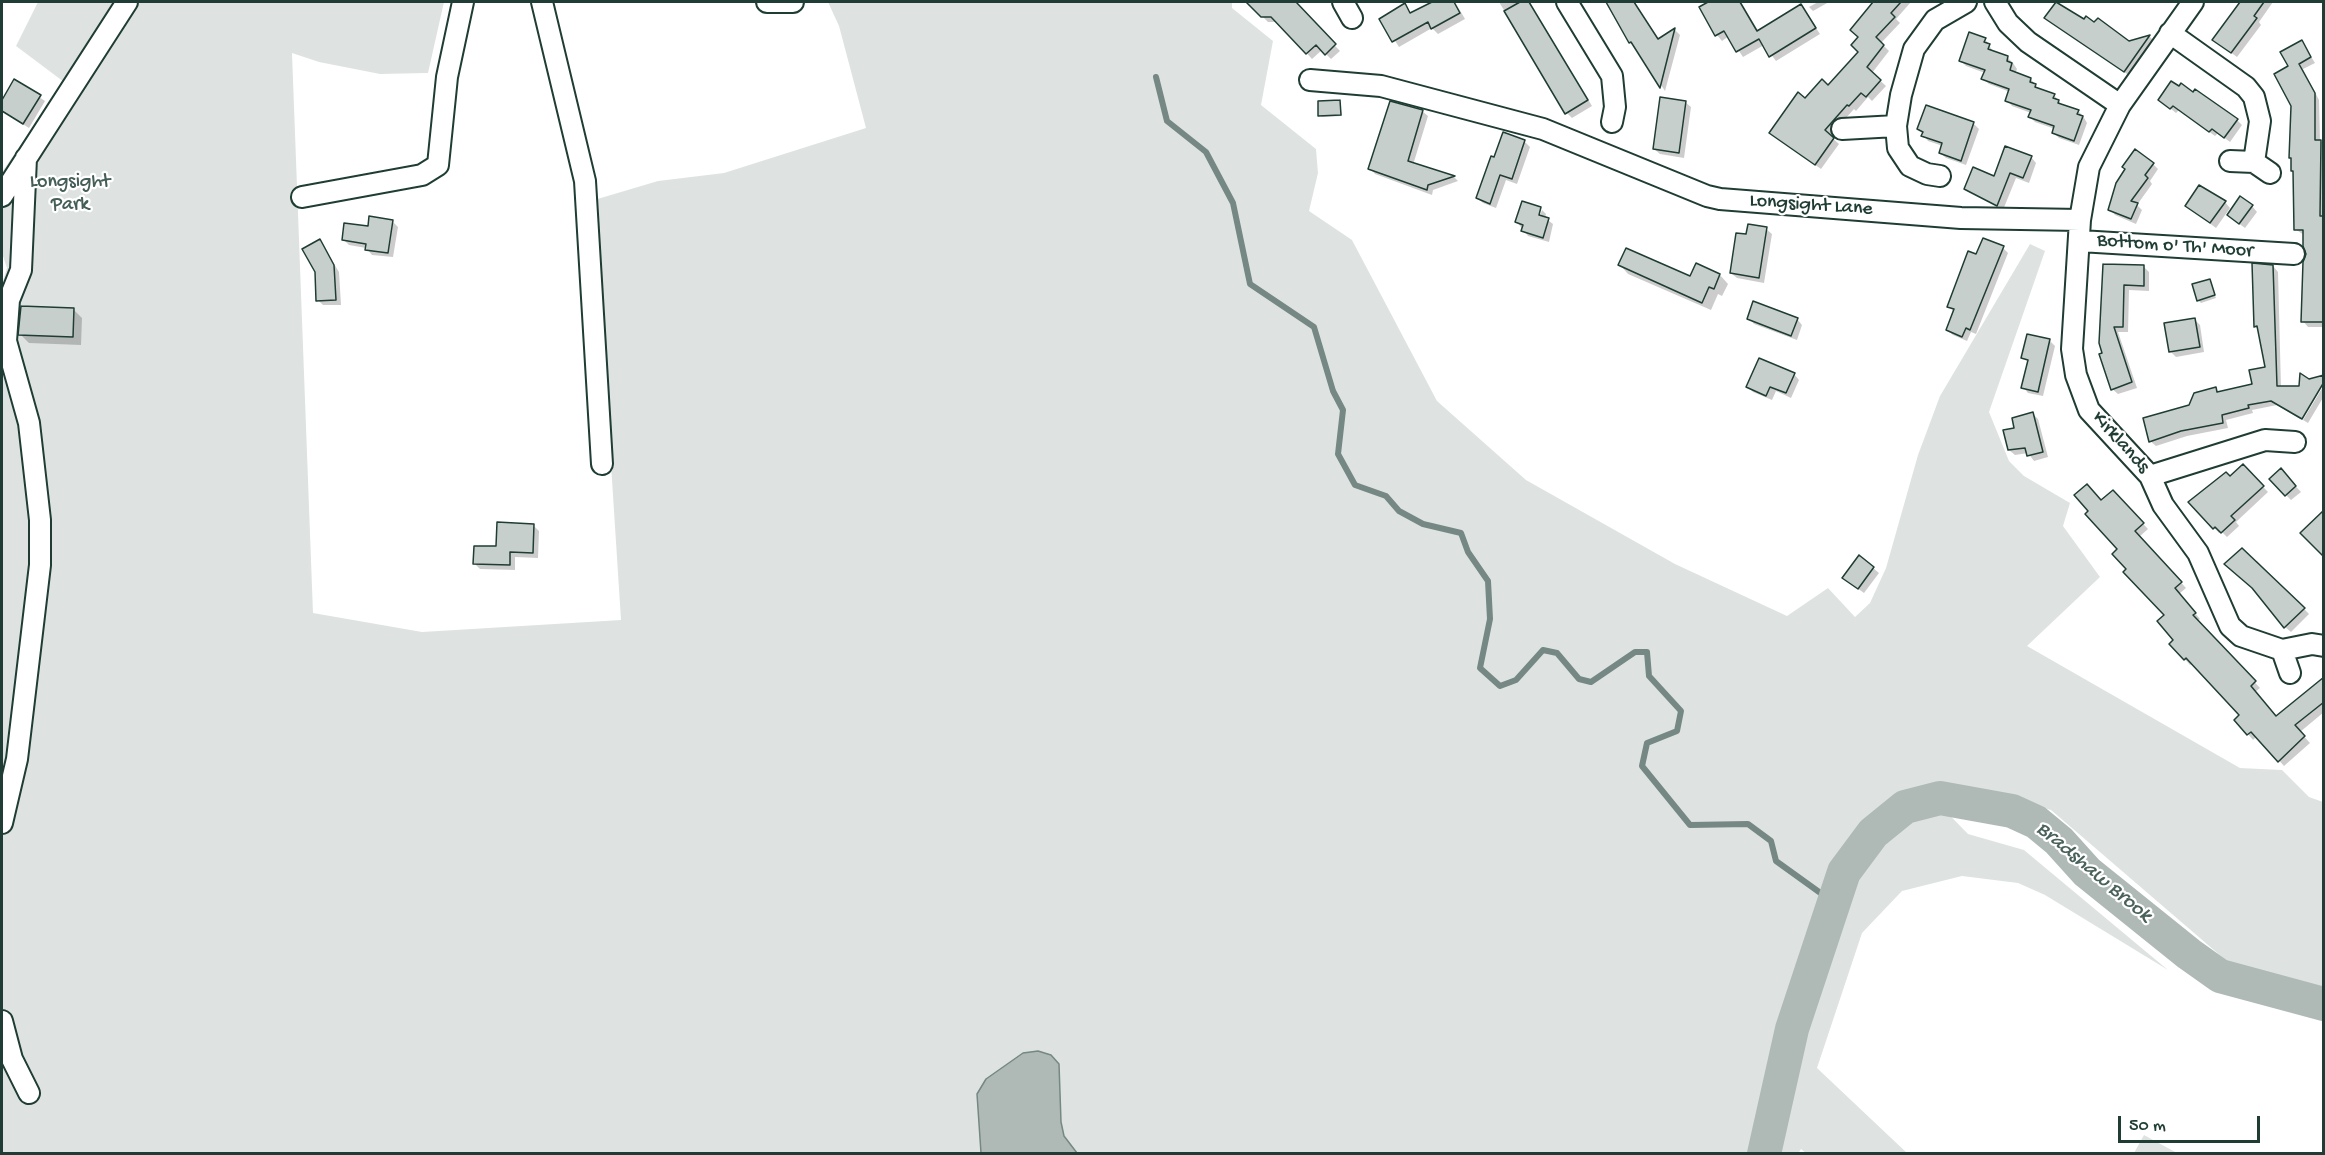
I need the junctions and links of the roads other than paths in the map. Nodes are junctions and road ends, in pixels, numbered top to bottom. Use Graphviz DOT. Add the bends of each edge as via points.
graph roads {
  1 [pos="127,2"];
  2 [pos="464,2"];
  3 [pos="542,2"];
  4 [pos="766,2"];
  5 [pos="793,2"];
  6 [pos="1567,2"];
  7 [pos="1966,2"];
  8 [pos="1995,2"];
  9 [pos="2193,2"];
  10 [pos="2170,33"];
  11 [pos="1310,80"];
  12 [pos="2120,105"];
  13 [pos="1619,112"];
  14 [pos="1896,126"];
  15 [pos="1842,129"];
  16 [pos="26,158"];
  17 [pos="2230,161"];
  18 [pos="1940,176"];
  19 [pos="2,196"];
  20 [pos="302,197"];
  21 [pos="2080,220"];
  22 [pos="2080,241"];
  23 [pos="2294,254"];
  24 [pos="2295,442"];
  25 [pos="603,464"];
  26 [pos="2150,476"];
  27 [pos="2324,646"];
  28 [pos="2282,650"];
  29 [pos="2290,673"];
  30 [pos="2,823"];
  31 [pos="2,1021"];
  32 [pos="29,1093"];
  1 -- 16 [label="street"];
  2 -- 20 [label="street" via="447,77 438,165 422,175"];
  3 -- 25 [label="street" via="585,181"];
  4 -- 5 [label="street"];
  6 -- 13 [label="street" via="1612,76"];
  7 -- 14 [label="street" via="1935,20 1914,49"];
  8 -- 12 [label="street" via="2008,23 2028,42"];
  9 -- 10 [label="street"];
  10 -- 12 [label="street"];
  10 -- 17 [label="street" via="2246,87 2254,97 2260,121 2262,167"];
  11 -- 21 [label="street, Longsight Lane" via="1380,86 1543,129 1720,199 1961,218"];
  12 -- 21 [label="street" via="2089,167"];
  14 -- 15 [label="street"];
  14 -- 18 [label="street" via="1899,148 1910,166"];
  16 -- 19 [label="street"];
  16 -- 30 [label="street" via="21,270 9,300 6,341 29,423 40,520 40,565 16,759"];
  21 -- 22 [label="street, Kirklands"];
  22 -- 23 [label="street, Bottom o' Th' Moor"];
  22 -- 26 [label="street, Kirklands" via="2072,349 2076,375 2089,410"];
  24 -- 26 [label="street" via="2264,433"];
  26 -- 28 [label="street, Kirklands" via="2163,505 2198,553 2230,626 2241,636"];
  27 -- 28 [label="street" via="2312,644"];
  28 -- 29 [label="street"];
  31 -- 32 [label="street" via="12,1059"];
}
